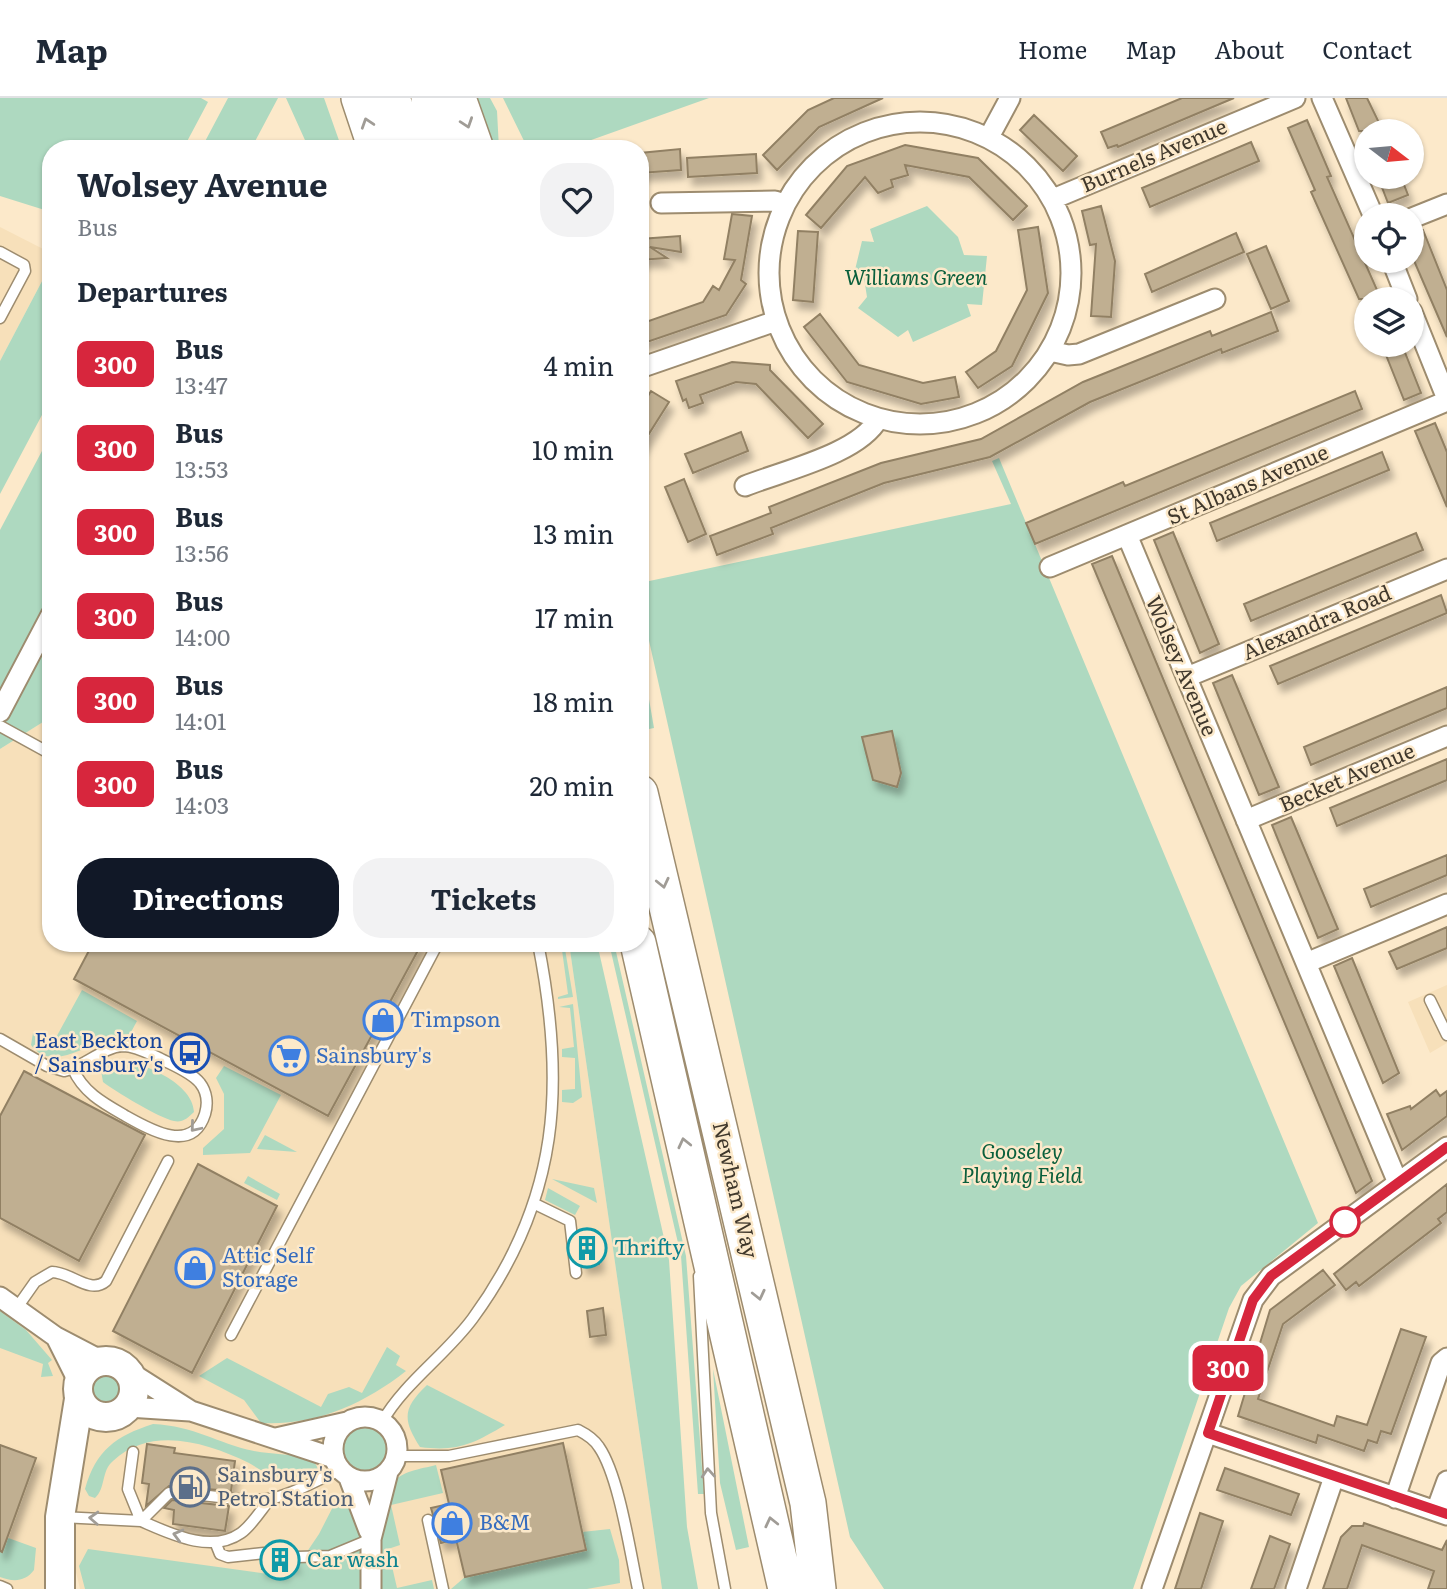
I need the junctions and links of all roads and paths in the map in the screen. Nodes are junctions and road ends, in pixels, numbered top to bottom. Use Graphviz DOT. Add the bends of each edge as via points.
graph roads {
  1 [pos="359,98"];
  2 [pos="393,98"];
  3 [pos="429,98"];
  4 [pos="458,98"];
  5 [pos="1010,98"];
  6 [pos="1294,98"];
  7 [pos="1322,98"];
  8 [pos="989,137"];
  9 [pos="373,140"];
  10 [pos="407,140"];
  11 [pos="444,140"];
  12 [pos="473,140"];
  13 [pos="1053,199"];
  14 [pos="1368,203"];
  15 [pos="661,204"];
  16 [pos="785,204"];
  17 [pos="1447,204"];
  18 [pos="1424,213"];
  19 [pos="0,252"];
  20 [pos="1215,299"];
  21 [pos="0,318"];
  22 [pos="776,321"];
  23 [pos="1424,342"];
  24 [pos="1050,351"];
  25 [pos="649,365"];
  26 [pos="1447,400"];
  27 [pos="878,419"];
  28 [pos="745,486"];
  29 [pos="1127,535"];
  30 [pos="1050,567"];
  31 [pos="1447,569"];
  32 [pos="42,632"];
  33 [pos="1187,677"];
  34 [pos="0,712"];
  35 [pos="0,726"];
  36 [pos="1447,736"];
  37 [pos="42,749"];
  38 [pos="1246,820"];
  39 [pos="649,831"];
  40 [pos="1447,904"];
  41 [pos="433,952"];
  42 [pos="540,952"];
  43 [pos="640,952"];
  44 [pos="1306,963"];
  45 [pos="1430,1000"];
  46 [pos="1443,1015"];
  47 [pos="1447,1035"];
  48 [pos="0,1039"];
  49 [pos="73,1069"];
  50 [pos="1447,1147"];
  51 [pos="168,1161"];
  52 [pos="1398,1183"];
  53 [pos="535,1204"];
  54 [pos="699,1209"];
  55 [pos="576,1273"];
  56 [pos="0,1297"];
  57 [pos="16,1308"];
  58 [pos="230,1335"];
  59 [pos="55,1337"];
  60 [pos="1447,1358"];
  61 [pos="115,1366"];
  62 [pos="79,1390"];
  63 [pos="191,1411"];
  64 [pos="119,1413"];
  65 [pos="347,1422"];
  66 [pos="382,1422"];
  67 [pos="1208,1433"];
  68 [pos="275,1438"];
  69 [pos="133,1452"];
  70 [pos="393,1464"];
  71 [pos="341,1469"];
  72 [pos="69,1470"];
  73 [pos="1334,1477"];
  74 [pos="1447,1481"];
  75 [pos="1395,1498"];
  76 [pos="270,1499"];
  77 [pos="808,1503"];
  78 [pos="1442,1513"];
  79 [pos="60,1517"];
  80 [pos="428,1520"];
  81 [pos="141,1521"];
  82 [pos="371,1539"];
  83 [pos="216,1544"];
  84 [pos="264,1553"];
  85 [pos="297,1557"];
  86 [pos="0,1586"];
  87 [pos="7,1589"];
  88 [pos="60,1589"];
  89 [pos="370,1589"];
  90 [pos="443,1589"];
  91 [pos="638,1589"];
  92 [pos="725,1589"];
  93 [pos="786,1589"];
  94 [pos="818,1589"];
  95 [pos="834,1589"];
  96 [pos="1152,1589"];
  97 [pos="1296,1589"];
  9 -- 1 [label="highway, one-way"];
  2 -- 10 [label="highway"];
  3 -- 11 [label="highway"];
  4 -- 12 [label="highway, one-way"];
  5 -- 8 [label="street"];
  6 -- 13 [label="street, Burnels Avenue"];
  7 -- 14 [label="street"];
  8 -- 13 [label="street" via="1036,174"];
  8 -- 16 [label="street" via="957,125 889,124 857,135 820,160"];
  13 -- 24 [label="street" via="1072,263 1063,323"];
  15 -- 16 [label="street"];
  16 -- 22 [label="street" via="769,262 769,292"];
  17 -- 18 [label="street"];
  19 -- 21 [label="lane" via="24,265 25,271"];
  20 -- 24 [label="street" via="1079,354"];
  22 -- 25 [label="street"];
  22 -- 27 [label="street" via="788,348 819,386 851,408"];
  23 -- 26 [label="street"];
  24 -- 27 [label="street" via="1005,399 976,414 944,423 911,425"];
  26 -- 29 [label="street, St Albans Avenue"];
  27 -- 28 [label="street" via="856,443"];
  29 -- 30 [label="street, St Albans Avenue"];
  29 -- 33 [label="street, Wolsey Avenue"];
  31 -- 33 [label="street, Alexandra Road"];
  32 -- 34 [label="street"];
  33 -- 38 [label="street, Wolsey Avenue"];
  35 -- 37 [label="lane"];
  36 -- 38 [label="street, Becket Avenue"];
  38 -- 44 [label="street, Wolsey Avenue"];
  39 -- 77 [label="highway, Newham Way, one-way"];
  40 -- 44 [label="street"];
  41 -- 58 [label="lane"];
  42 -- 53 [label="lane" via="554,1098"];
  54 -- 43 [label="highway, Newham Way, one-way"];
  44 -- 52 [label="street, Wolsey Avenue"];
  45 -- 46 [label="lane"];
  46 -- 47 [label="lane"];
  48 -- 49 [label="lane" via="47,1066"];
  49 -- 49 [label="lane, one-way" via="112,1048 144,1051 200,1083 207,1098 205,1113 188,1136 173,1137 103,1102 79,1084"];
  50 -- 52 [label="street"];
  51 -- 57 [label="lane" via="106,1281 92,1287 52,1272 35,1282"];
  52 -- 67 [label="street" via="1271,1276 1253,1300"];
  53 -- 55 [label="lane" via="570,1221"];
  53 -- 66 [label="lane" via="519,1244 472,1319 400,1396"];
  92 -- 54 [label="lane, Newham Way, one-way" via="711,1513 699,1322"];
  93 -- 54 [label="highway, Newham Way, one-way"];
  56 -- 57 [label="street"];
  57 -- 59 [label="street"];
  59 -- 61 [label="street"];
  59 -- 62 [label="street"];
  60 -- 75 [label="street" via="1441,1363"];
  61 -- 62 [label="street" via="84,1371"];
  61 -- 63 [label="street"];
  61 -- 64 [label="street" via="134,1388"];
  62 -- 64 [label="street" via="91,1414"];
  62 -- 72 [label="street"];
  63 -- 64 [label="street"];
  63 -- 68 [label="street"];
  64 -- 72 [label="street" via="85,1445"];
  65 -- 66 [label="street" via="365,1417"];
  65 -- 68 [label="street"];
  65 -- 71 [label="street" via="336,1436"];
  66 -- 70 [label="street" via="397,1443"];
  67 -- 73 [label="street"];
  67 -- 96 [label="street"];
  68 -- 71 [label="street"];
  69 -- 81 [label="lane" via="128,1489"];
  70 -- 71 [label="street" via="371,1481"];
  70 -- 82 [label="street" via="376,1509"];
  70 -- 91 [label="lane" via="578,1430 586,1434 609,1466"];
  71 -- 76 [label="lane"];
  71 -- 82 [label="street" via="362,1507"];
  72 -- 79 [label="street"];
  73 -- 75 [label="street"];
  73 -- 97 [label="street"];
  74 -- 78 [label="street"];
  75 -- 78 [label="street"];
  76 -- 81 [label="lane" via="169,1493"];
  76 -- 83 [label="lane" via="242,1533"];
  77 -- 94 [label="highway, Newham Way"];
  77 -- 95 [label="highway"];
  81 -- 79 [label="lane, one-way"];
  79 -- 88 [label="street"];
  80 -- 90 [label="lane"];
  83 -- 81 [label="lane, one-way" via="173,1535"];
  82 -- 85 [label="lane" via="330,1556"];
  82 -- 89 [label="street"];
  83 -- 84 [label="lane" via="220,1554 228,1557"];
  86 -- 87 [label="lane"];
}
